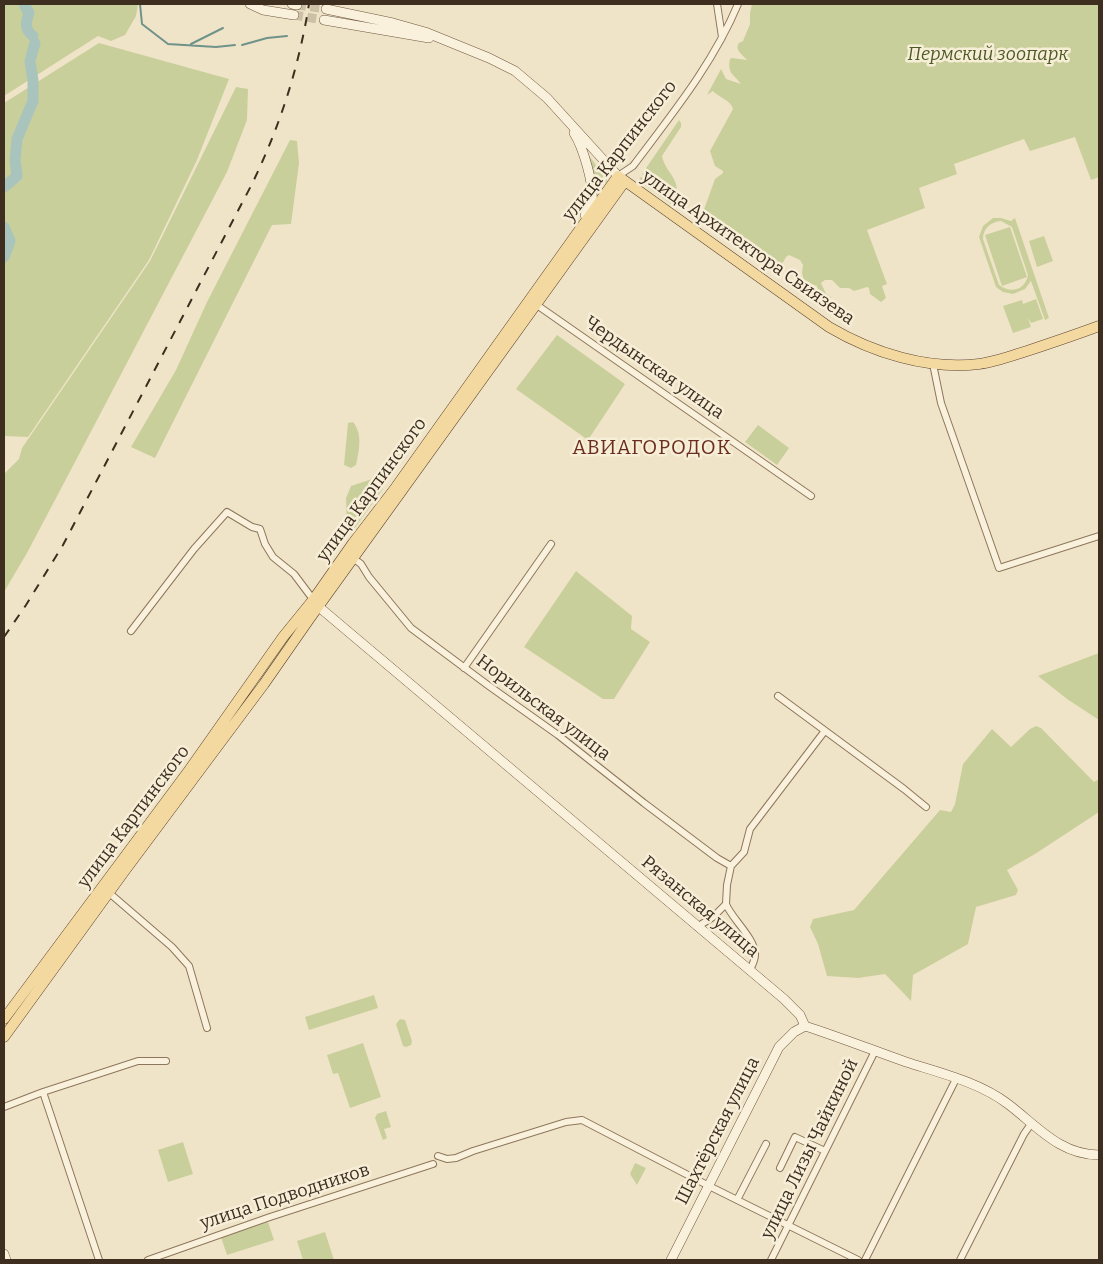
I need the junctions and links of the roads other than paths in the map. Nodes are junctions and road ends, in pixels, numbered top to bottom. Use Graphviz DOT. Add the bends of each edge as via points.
graph roads {
  1 [pos="250,4"];
  2 [pos="717,4"];
  3 [pos="738,4"];
  4 [pos="326,9"];
  5 [pos="294,15"];
  6 [pos="324,20"];
  7 [pos="723,38"];
  8 [pos="452,42"];
  9 [pos="566,120"];
  10 [pos="622,178"];
  11 [pos="578,230"];
  12 [pos="533,302"];
  13 [pos="1099,326"];
  14 [pos="933,364"];
  15 [pos="429,446"];
  16 [pos="811,496"];
  17 [pos="1099,536"];
  18 [pos="551,544"];
  19 [pos="353,558"];
  20 [pos="316,604"];
  21 [pos="131,631"];
  22 [pos="464,668"];
  23 [pos="250,684"];
  24 [pos="260,690"];
  25 [pos="778,696"];
  26 [pos="824,732"];
  27 [pos="926,807"];
  28 [pos="731,866"];
  29 [pos="105,890"];
  30 [pos="726,904"];
  31 [pos="697,926"];
  32 [pos="50,964"];
  33 [pos="750,970"];
  34 [pos="4,1019"];
  35 [pos="805,1026"];
  36 [pos="207,1028"];
  37 [pos="4,1037"];
  38 [pos="875,1051"];
  39 [pos="166,1061"];
  40 [pos="956,1078"];
  41 [pos="43,1092"];
  42 [pos="4,1107"];
  43 [pos="1031,1124"];
  44 [pos="766,1144"];
  45 [pos="826,1152"];
  46 [pos="438,1156"];
  47 [pos="1099,1156"];
  48 [pos="433,1164"];
  49 [pos="780,1168"];
  50 [pos="709,1186"];
  51 [pos="737,1200"];
  52 [pos="789,1226"];
  53 [pos="4,1254"];
  54 [pos="6,1260"];
  55 [pos="100,1260"];
  56 [pos="148,1260"];
  57 [pos="671,1260"];
  58 [pos="771,1260"];
  59 [pos="858,1260"];
  60 [pos="865,1260"];
  61 [pos="960,1260"];
  1 -- 5 [label="main road" via="263,10"];
  2 -- 7 [label="street"];
  3 -- 7 [label="street, улица Карпинского"];
  4 -- 8 [label="main road, улица Архитектора Свиязева" via="393,22"];
  6 -- 8 [label="main road, улица Архитектора Свиязева"];
  7 -- 10 [label="street, улица Карпинского" via="700,75"];
  8 -- 9 [label="main road, улица Архитектора Свиязева" via="515,71 541,92"];
  9 -- 10 [label="main road, улица Архитектора Свиязева"];
  9 -- 11 [label="main road" via="585,158 592,197"];
  10 -- 11 [label="main road, улица Карпинского"];
  10 -- 12 [label="main road, улица Карпинского"];
  10 -- 14 [label="main road, улица Архитектора Свиязева" via="829,327 880,351"];
  11 -- 12 [label="main road, улица Карпинского"];
  12 -- 15 [label="main road, улица Карпинского"];
  12 -- 16 [label="street, Чердынская улица"];
  13 -- 14 [label="main road, улица Архитектора Свиязева" via="980,364"];
  14 -- 17 [label="street" via="939,396 999,568"];
  15 -- 19 [label="main road, улица Карпинского"];
  15 -- 20 [label="main road, улица Карпинского" via="352,543"];
  18 -- 22 [label="street"];
  19 -- 20 [label="main road, улица Карпинского"];
  19 -- 22 [label="street, Норильская улица" via="411,628"];
  20 -- 21 [label="street" via="294,574 273,557 260,529 227,512"];
  20 -- 23 [label="main road, улица Карпинского" via="283,637"];
  20 -- 24 [label="main road, улица Карпинского"];
  20 -- 31 [label="main road, Рязанская улица"];
  22 -- 28 [label="street, Норильская улица"];
  23 -- 24 [label="main road" via="259,682"];
  23 -- 29 [label="main road, улица Карпинского"];
  24 -- 29 [label="main road, улица Карпинского"];
  25 -- 26 [label="street"];
  26 -- 27 [label="street"];
  26 -- 28 [label="street" via="750,829 744,852"];
  28 -- 30 [label="street"];
  29 -- 32 [label="main road, улица Карпинского"];
  29 -- 36 [label="street" via="172,947 189,966"];
  30 -- 31 [label="street" via="713,918"];
  30 -- 33 [label="street" via="756,954"];
  31 -- 33 [label="main road, Рязанская улица"];
  32 -- 34 [label="main road, улица Карпинского"];
  32 -- 37 [label="main road, улица Карпинского"];
  33 -- 35 [label="main road, Рязанская улица" via="800,1015"];
  35 -- 38 [label="main road"];
  35 -- 50 [label="main road, Шахтёрская улица" via="779,1046"];
  38 -- 40 [label="main road"];
  38 -- 45 [label="street, улица Лизы Чайкиной"];
  39 -- 41 [label="street" via="138,1061"];
  40 -- 43 [label="main road" via="994,1095"];
  40 -- 60 [label="street"];
  41 -- 42 [label="street"];
  41 -- 55 [label="street"];
  43 -- 47 [label="main road" via="1063,1147 1076,1153"];
  43 -- 61 [label="street"];
  44 -- 51 [label="street"];
  45 -- 49 [label="street" via="795,1137"];
  45 -- 52 [label="street, улица Лизы Чайкиной"];
  46 -- 50 [label="street" via="456,1158 566,1122 582,1120"];
  48 -- 56 [label="street, улица Подводников"];
  50 -- 51 [label="street"];
  50 -- 57 [label="main road, Шахтёрская улица"];
  51 -- 52 [label="street"];
  52 -- 58 [label="street, улица Лизы Чайкиной"];
  52 -- 59 [label="street"];
  53 -- 54 [label="main road"];
}
